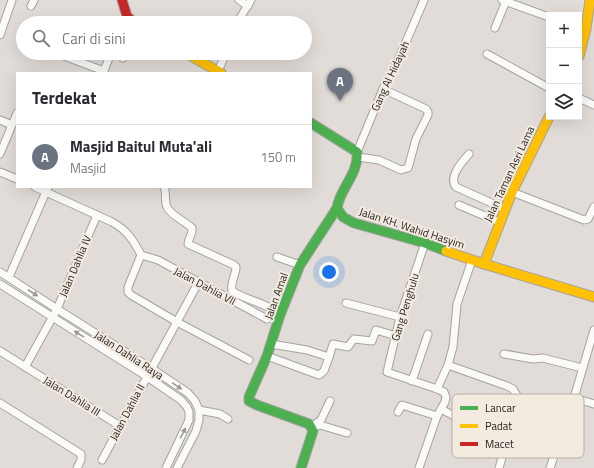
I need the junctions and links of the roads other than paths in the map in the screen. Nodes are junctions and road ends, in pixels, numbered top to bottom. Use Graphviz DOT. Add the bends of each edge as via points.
graph roads {
  1 [pos="12,0"];
  2 [pos="122,0"];
  3 [pos="240,0"];
  4 [pos="424,0"];
  5 [pos="590,0"];
  6 [pos="504,1"];
  7 [pos="249,3"];
  8 [pos="124,16"];
  9 [pos="241,16"];
  10 [pos="546,16"];
  11 [pos="591,20"];
  12 [pos="495,28"];
  13 [pos="583,28"];
  14 [pos="0,35"];
  15 [pos="580,48"];
  16 [pos="487,54"];
  17 [pos="73,60"];
  18 [pos="108,60"];
  19 [pos="198,60"];
  20 [pos="223,60"];
  21 [pos="103,72"];
  22 [pos="219,72"];
  23 [pos="546,86"];
  24 [pos="383,89"];
  25 [pos="582,99"];
  26 [pos="594,105"];
  27 [pos="16,115"];
  28 [pos="0,120"];
  29 [pos="548,120"];
  30 [pos="312,124"];
  31 [pos="12,125"];
  32 [pos="0,154"];
  33 [pos="357,154"];
  34 [pos="469,154"];
  35 [pos="0,172"];
  36 [pos="16,179"];
  37 [pos="164,188"];
  38 [pos="47,189"];
  39 [pos="512,192"];
  40 [pos="458,205"];
  41 [pos="594,207"];
  42 [pos="337,208"];
  43 [pos="505,209"];
  44 [pos="97,215"];
  45 [pos="499,222"];
  46 [pos="425,244"];
  47 [pos="141,255"];
  48 [pos="277,257"];
  49 [pos="472,260"];
  50 [pos="484,264"];
  51 [pos="300,265"];
  52 [pos="0,272"];
  53 [pos="8,277"];
  54 [pos="198,283"];
  55 [pos="0,284"];
  56 [pos="594,297"];
  57 [pos="346,303"];
  58 [pos="57,309"];
  59 [pos="280,315"];
  60 [pos="52,317"];
  61 [pos="400,317"];
  62 [pos="267,319"];
  63 [pos="177,322"];
  64 [pos="594,330"];
  65 [pos="428,334"];
  66 [pos="396,336"];
  67 [pos="271,344"];
  68 [pos="592,344"];
  69 [pos="0,351"];
  70 [pos="504,354"];
  71 [pos="267,356"];
  72 [pos="329,357"];
  73 [pos="249,360"];
  74 [pos="448,365"];
  75 [pos="25,367"];
  76 [pos="151,368"];
  77 [pos="582,368"];
  78 [pos="146,376"];
  79 [pos="412,381"];
  80 [pos="437,389"];
  81 [pos="516,394"];
  82 [pos="575,394"];
  83 [pos="330,401"];
  84 [pos="584,401"];
  85 [pos="0,403"];
  86 [pos="594,404"];
  87 [pos="441,409"];
  88 [pos="199,410"];
  89 [pos="398,412"];
  90 [pos="452,415"];
  91 [pos="436,416"];
  92 [pos="228,419"];
  93 [pos="120,426"];
  94 [pos="311,428"];
  95 [pos="348,433"];
  96 [pos="502,458"];
  97 [pos="553,458"];
  98 [pos="102,460"];
  99 [pos="77,468"];
  100 [pos="166,468"];
  101 [pos="177,468"];
  102 [pos="301,468"];
  103 [pos="419,468"];
  104 [pos="499,468"];
  105 [pos="550,468"];
  1 -- 14 [label="street"];
  2 -- 8 [label="street"];
  3 -- 7 [label="street"];
  4 -- 24 [label="street, Gang Al Hidayah"];
  5 -- 11 [label="street"];
  6 -- 10 [label="street"];
  6 -- 12 [label="street"];
  7 -- 9 [label="street"];
  11 -- 13 [label="street"];
  13 -- 15 [label="street"];
  16 -- 23 [label="street"];
  17 -- 21 [label="street"];
  18 -- 21 [label="street"];
  19 -- 22 [label="street"];
  20 -- 22 [label="street"];
  24 -- 33 [label="street, Gang Al Hidayah"];
  24 -- 33 [label="street" via="426,109 428,115 412,149 408,168 401,170"];
  25 -- 26 [label="street"];
  27 -- 31 [label="street"];
  28 -- 31 [label="street"];
  29 -- 39 [label="street, Jalan Taman Asri Lama"];
  30 -- 33 [label="street"];
  31 -- 32 [label="street"];
  33 -- 42 [label="street" via="356,167"];
  34 -- 43 [label="street" via="453,178 453,184"];
  35 -- 36 [label="street"];
  37 -- 59 [label="street" via="169,210 192,228 188,244 234,265 236,269 231,285 232,291 259,302"];
  38 -- 44 [label="street"];
  38 -- 53 [label="street"];
  39 -- 41 [label="street" via="584,220 588,219"];
  39 -- 43 [label="street, Jalan Taman Asri Lama"];
  40 -- 45 [label="street"];
  42 -- 46 [label="street, Jalan KH. Wahid Hasyim" via="343,217 354,223"];
  42 -- 51 [label="street, Jalan Amal"];
  43 -- 45 [label="street, Jalan Taman Asri Lama"];
  44 -- 47 [label="street" via="120,226 135,243"];
  44 -- 58 [label="street, Jalan Dahlia IV"];
  45 -- 50 [label="street, Jalan Taman Asri Lama"];
  46 -- 49 [label="street, Jalan KH. Wahid Hasyim"];
  46 -- 61 [label="street, Gang Penghulu"];
  47 -- 54 [label="street, Jalan Dahlia VII" via="158,260"];
  47 -- 63 [label="street" via="128,292"];
  48 -- 51 [label="street"];
  49 -- 50 [label="street, Jalan KH. Wahid Hasyim"];
  49 -- 74 [label="street" via="457,304 453,347"];
  50 -- 56 [label="street, Jalan KH. Wahid Hasyim"];
  51 -- 59 [label="street, Jalan Amal"];
  52 -- 53 [label="street, Jalan Dahlia Raya"];
  53 -- 58 [label="street, Jalan Dahlia Raya, one-way"];
  54 -- 62 [label="street, Jalan Dahlia VII"];
  54 -- 63 [label="street, Jalan Dahlia II"];
  55 -- 60 [label="street, Jalan Dahlia Raya"];
  57 -- 61 [label="street"];
  58 -- 60 [label="street, Jalan Dahlia IV"];
  58 -- 76 [label="street, Jalan Dahlia Raya"];
  59 -- 67 [label="street, Jalan Amal"];
  60 -- 75 [label="street"];
  78 -- 60 [label="street, Jalan Dahlia Raya, one-way"];
  61 -- 66 [label="street, Gang Penghulu"];
  63 -- 73 [label="street"];
  63 -- 76 [label="street, Jalan Dahlia II"];
  64 -- 68 [label="street"];
  65 -- 79 [label="street"];
  66 -- 72 [label="street" via="376,330 372,341 354,339 348,347 333,344"];
  66 -- 79 [label="street, Gang Penghulu" via="387,372"];
  67 -- 71 [label="street, Jalan Amal"];
  67 -- 72 [label="street" via="307,350"];
  68 -- 77 [label="street"];
  69 -- 75 [label="street, Jalan Dahlia III"];
  70 -- 77 [label="street" via="533,359 543,358"];
  71 -- 72 [label="street" via="316,375 322,374"];
  71 -- 94 [label="street, Jalan Amal" via="249,401 304,422"];
  74 -- 80 [label="street"];
  74 -- 81 [label="street" via="507,386"];
  75 -- 93 [label="street, Jalan Dahlia III"];
  76 -- 78 [label="street, Jalan Dahlia II"];
  76 -- 88 [label="street, Jalan Dahlia Raya, one-way" via="188,393"];
  77 -- 82 [label="street"];
  78 -- 93 [label="street, Jalan Dahlia II"];
  100 -- 78 [label="street, Jalan Dahlia Raya, one-way" via="186,428 189,412 181,400"];
  79 -- 80 [label="street"];
  80 -- 87 [label="street" via="444,392 446,397"];
  83 -- 94 [label="street" via="321,420"];
  84 -- 86 [label="street"];
  85 -- 99 [label="street" via="81,454"];
  87 -- 90 [label="street"];
  87 -- 91 [label="street"];
  88 -- 92 [label="street" via="220,414"];
  88 -- 101 [label="street" via="196,431"];
  89 -- 91 [label="street" via="402,405"];
  91 -- 103 [label="street"];
  93 -- 98 [label="street, Jalan Dahlia II"];
  94 -- 95 [label="street" via="320,425"];
  94 -- 102 [label="street" via="313,432"];
  96 -- 104 [label="street"];
  97 -- 105 [label="street"];
}
